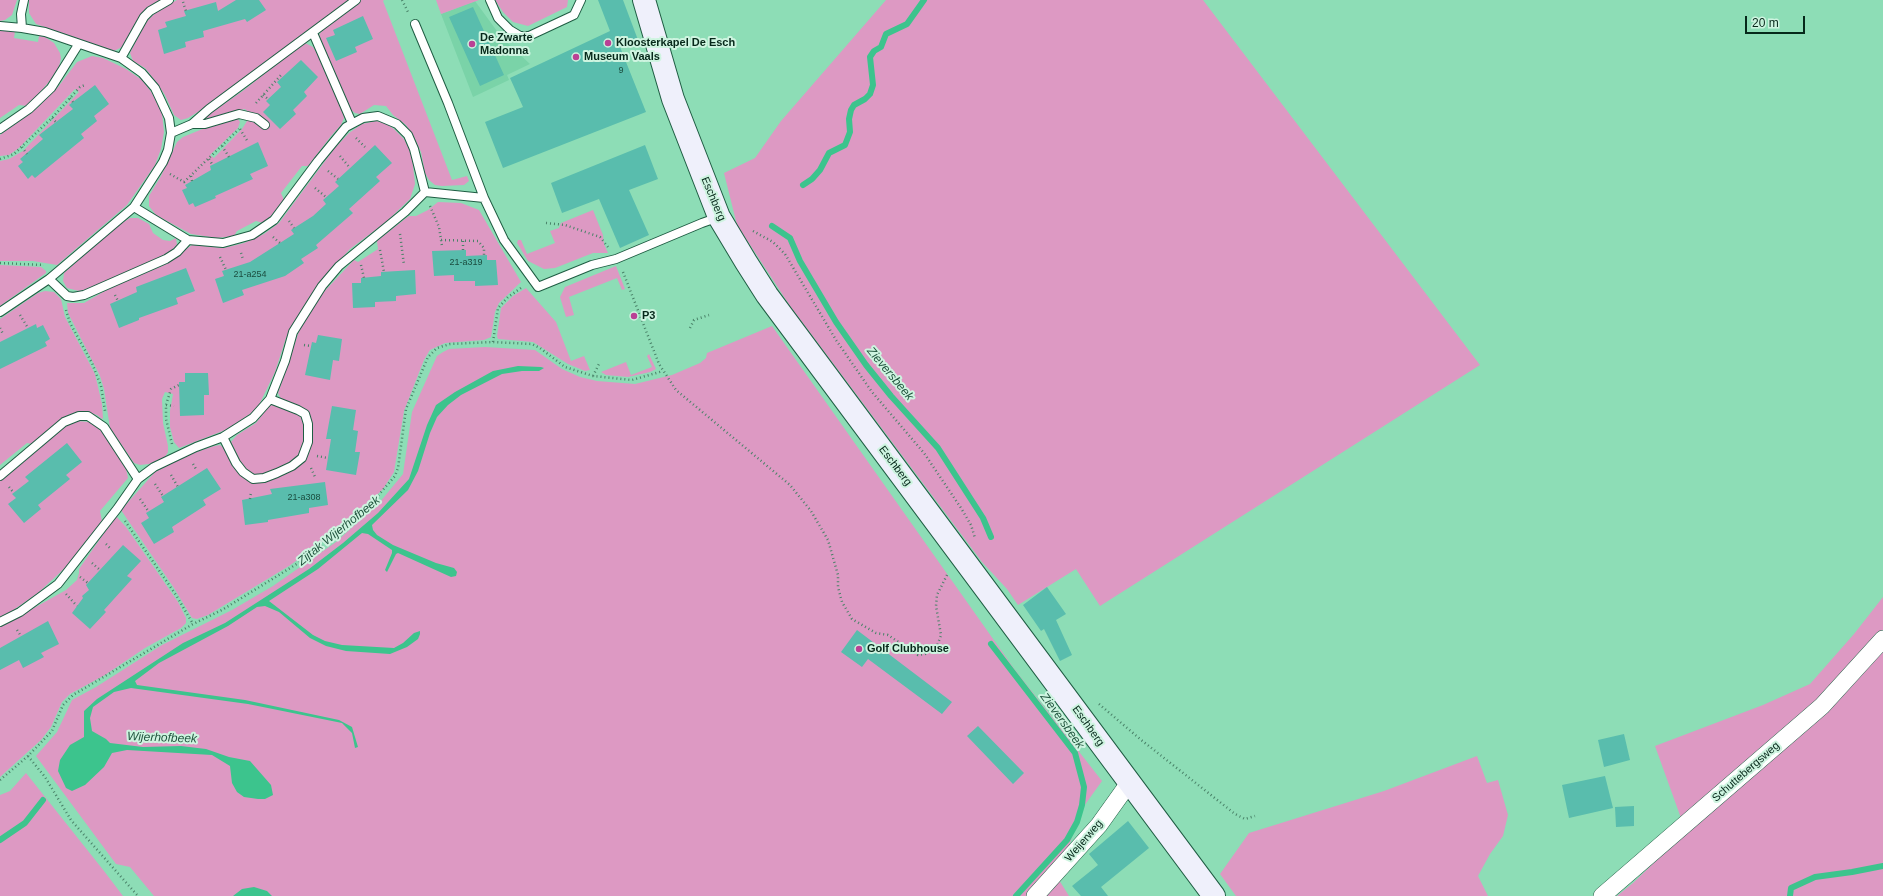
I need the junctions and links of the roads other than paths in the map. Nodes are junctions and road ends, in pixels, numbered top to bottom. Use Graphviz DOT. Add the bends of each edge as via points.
graph roads {
  1 [pos="24,0"];
  2 [pos="169,0"];
  3 [pos="356,0"];
  4 [pos="490,0"];
  5 [pos="581,0"];
  6 [pos="644,0"];
  7 [pos="415,24"];
  8 [pos="0,26"];
  9 [pos="22,28"];
  10 [pos="313,33"];
  11 [pos="78,45"];
  12 [pos="121,58"];
  13 [pos="352,123"];
  14 [pos="192,124"];
  15 [pos="264,125"];
  16 [pos="0,129"];
  17 [pos="171,133"];
  18 [pos="423,194"];
  19 [pos="484,198"];
  20 [pos="134,207"];
  21 [pos="719,217"];
  22 [pos="188,240"];
  23 [pos="49,279"];
  24 [pos="0,312"];
  25 [pos="270,399"];
  26 [pos="223,437"];
  27 [pos="0,476"];
  28 [pos="138,479"];
  29 [pos="0,622"];
  30 [pos="1883,639"];
  31 [pos="1129,783"];
  32 [pos="1035,896"];
  33 [pos="1214,896"];
  34 [pos="1602,896"];
  1 -- 9 [label="lane"];
  2 -- 12 [label="lane" via="150,11 144,18"];
  3 -- 10 [label="lane"];
  4 -- 5 [label="lane" via="498,18 520,36 529,36 574,15"];
  6 -- 21 [label="street, Eschberg" via="673,99"];
  7 -- 19 [label="lane"];
  8 -- 9 [label="lane"];
  9 -- 11 [label="lane" via="45,32"];
  10 -- 13 [label="lane"];
  10 -- 14 [label="lane"];
  11 -- 12 [label="lane"];
  11 -- 16 [label="lane" via="51,88 29,109"];
  12 -- 17 [label="lane" via="142,73 155,88 167,113"];
  13 -- 18 [label="lane" via="378,116 389,119 403,129 414,149"];
  13 -- 22 [label="lane" via="337,137 281,212 265,228 245,238 223,243"];
  14 -- 15 [label="lane" via="205,124 240,114 256,118"];
  14 -- 17 [label="lane"];
  17 -- 20 [label="lane" via="163,162"];
  18 -- 19 [label="lane"];
  18 -- 25 [label="lane" via="339,266 322,286 291,337 285,362"];
  19 -- 21 [label="lane" via="504,240 538,287 592,264 616,259"];
  20 -- 22 [label="lane"];
  20 -- 23 [label="lane"];
  21 -- 31 [label="street, Eschberg" via="767,295 968,548 1067,698"];
  22 -- 23 [label="lane" via="177,252 150,267 84,295 67,296"];
  23 -- 24 [label="lane"];
  25 -- 26 [label="lane" via="254,418"];
  25 -- 26 [label="lane" via="305,414 308,442 302,458 277,473 253,479 239,468"];
  26 -- 28 [label="lane" via="176,456"];
  27 -- 28 [label="lane" via="64,422 88,416 104,427"];
  28 -- 29 [label="lane" via="58,584 20,612"];
  30 -- 34 [label="street, Schuttebergsweg" via="1816,711"];
  31 -- 32 [label="street, Weijerweg" via="1099,825"];
  31 -- 33 [label="street, Eschberg"];
}
